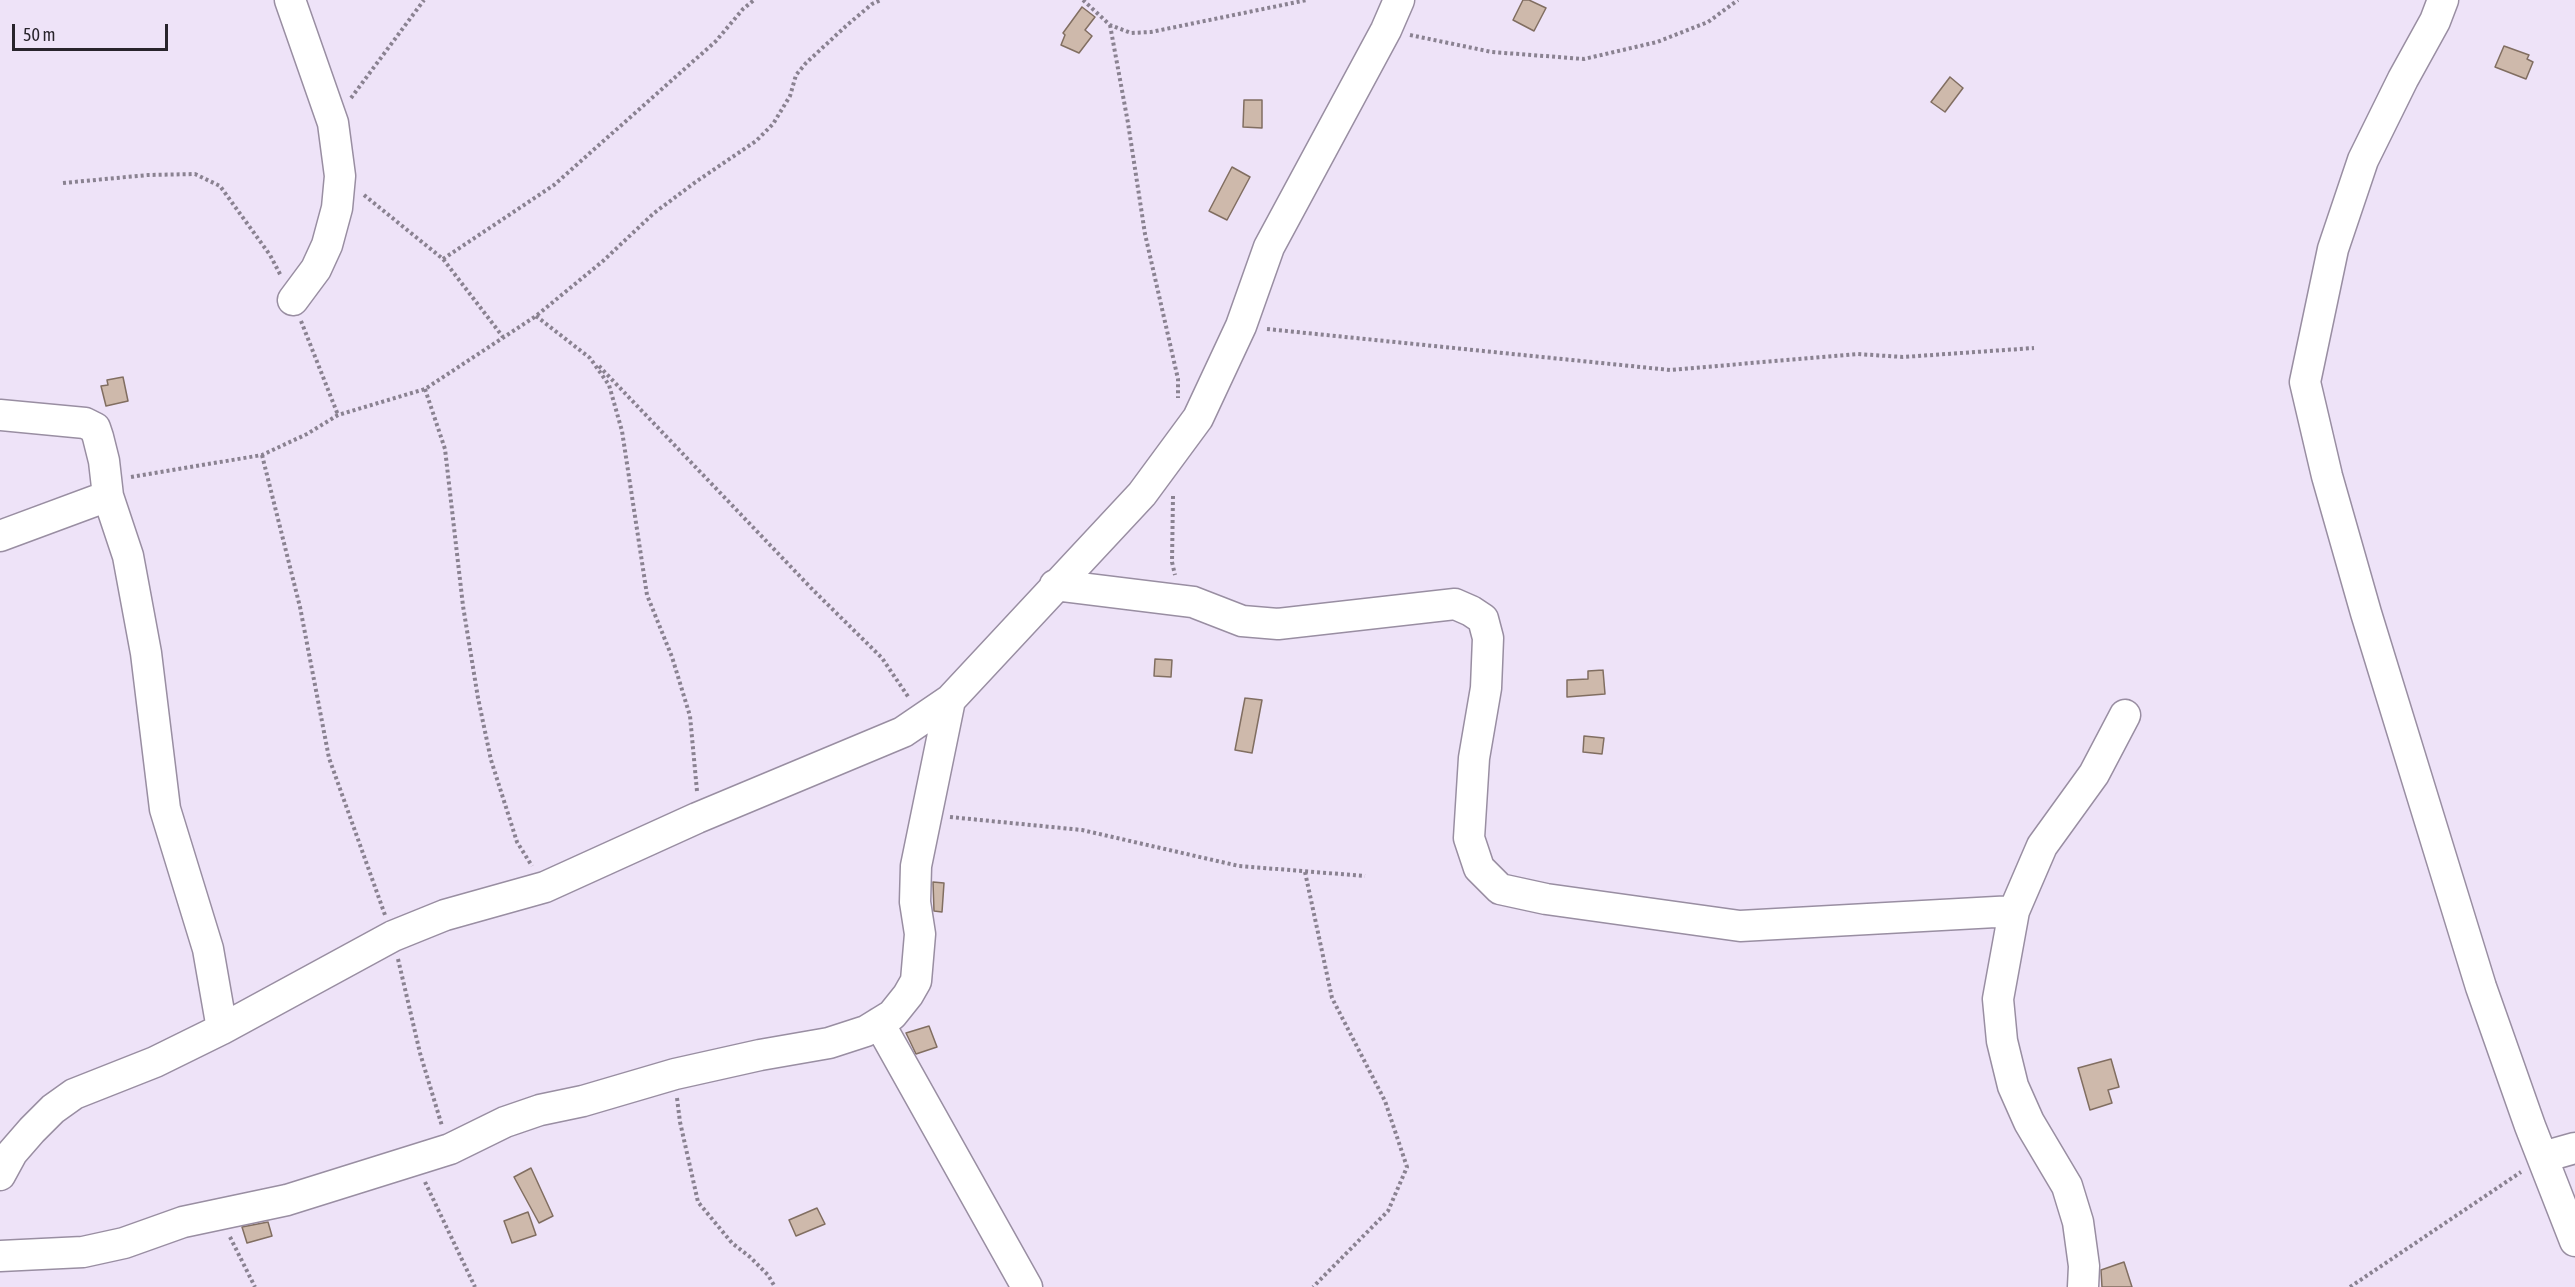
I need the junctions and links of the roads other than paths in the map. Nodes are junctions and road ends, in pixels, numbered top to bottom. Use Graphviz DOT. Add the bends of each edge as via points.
graph roads {
  1 [pos="290,0"];
  2 [pos="1399,0"];
  3 [pos="2444,0"];
  4 [pos="293,300"];
  5 [pos="0,414"];
  6 [pos="107,488"];
  7 [pos="0,536"];
  8 [pos="1055,585"];
  9 [pos="950,700"];
  10 [pos="2125,715"];
  11 [pos="2014,911"];
  12 [pos="879,1023"];
  13 [pos="222,1029"];
  14 [pos="2575,1148"];
  15 [pos="2543,1157"];
  16 [pos="0,1175"];
  17 [pos="2575,1241"];
  18 [pos="0,1256"];
  19 [pos="1028,1287"];
  20 [pos="2083,1287"];
  1 -- 4 [label="street" via="333,123 340,176 327,245 316,270"];
  2 -- 8 [label="street" via="1269,247 1241,326 1198,418 1142,494"];
  3 -- 15 [label="street" via="2363,160 2333,249 2305,382 2369,624 2481,987"];
  5 -- 6 [label="street" via="85,423 95,428"];
  6 -- 7 [label="street"];
  6 -- 13 [label="street" via="128,556 146,653 165,808 208,949"];
  8 -- 9 [label="street"];
  8 -- 11 [label="street" via="1193,602 1242,621 1278,624 1455,604 1472,611 1483,620 1488,638 1469,838 1479,868 1500,890 1740,926"];
  9 -- 12 [label="street" via="916,866 915,902 920,934 916,981 892,1014"];
  9 -- 13 [label="street" via="903,732 545,887 445,915 393,936"];
  10 -- 11 [label="street" via="2094,774 2042,846"];
  11 -- 20 [label="street" via="1998,999 2002,1041 2013,1086 2029,1122 2067,1186 2078,1222"];
  12 -- 18 [label="street" via="829,1043 760,1054 540,1110 450,1149 287,1200 218,1213 82,1252"];
  12 -- 19 [label="street"];
  13 -- 16 [label="street" via="155,1062 74,1094 32,1130"];
  14 -- 15 [label="street"];
  15 -- 17 [label="street"];
}
